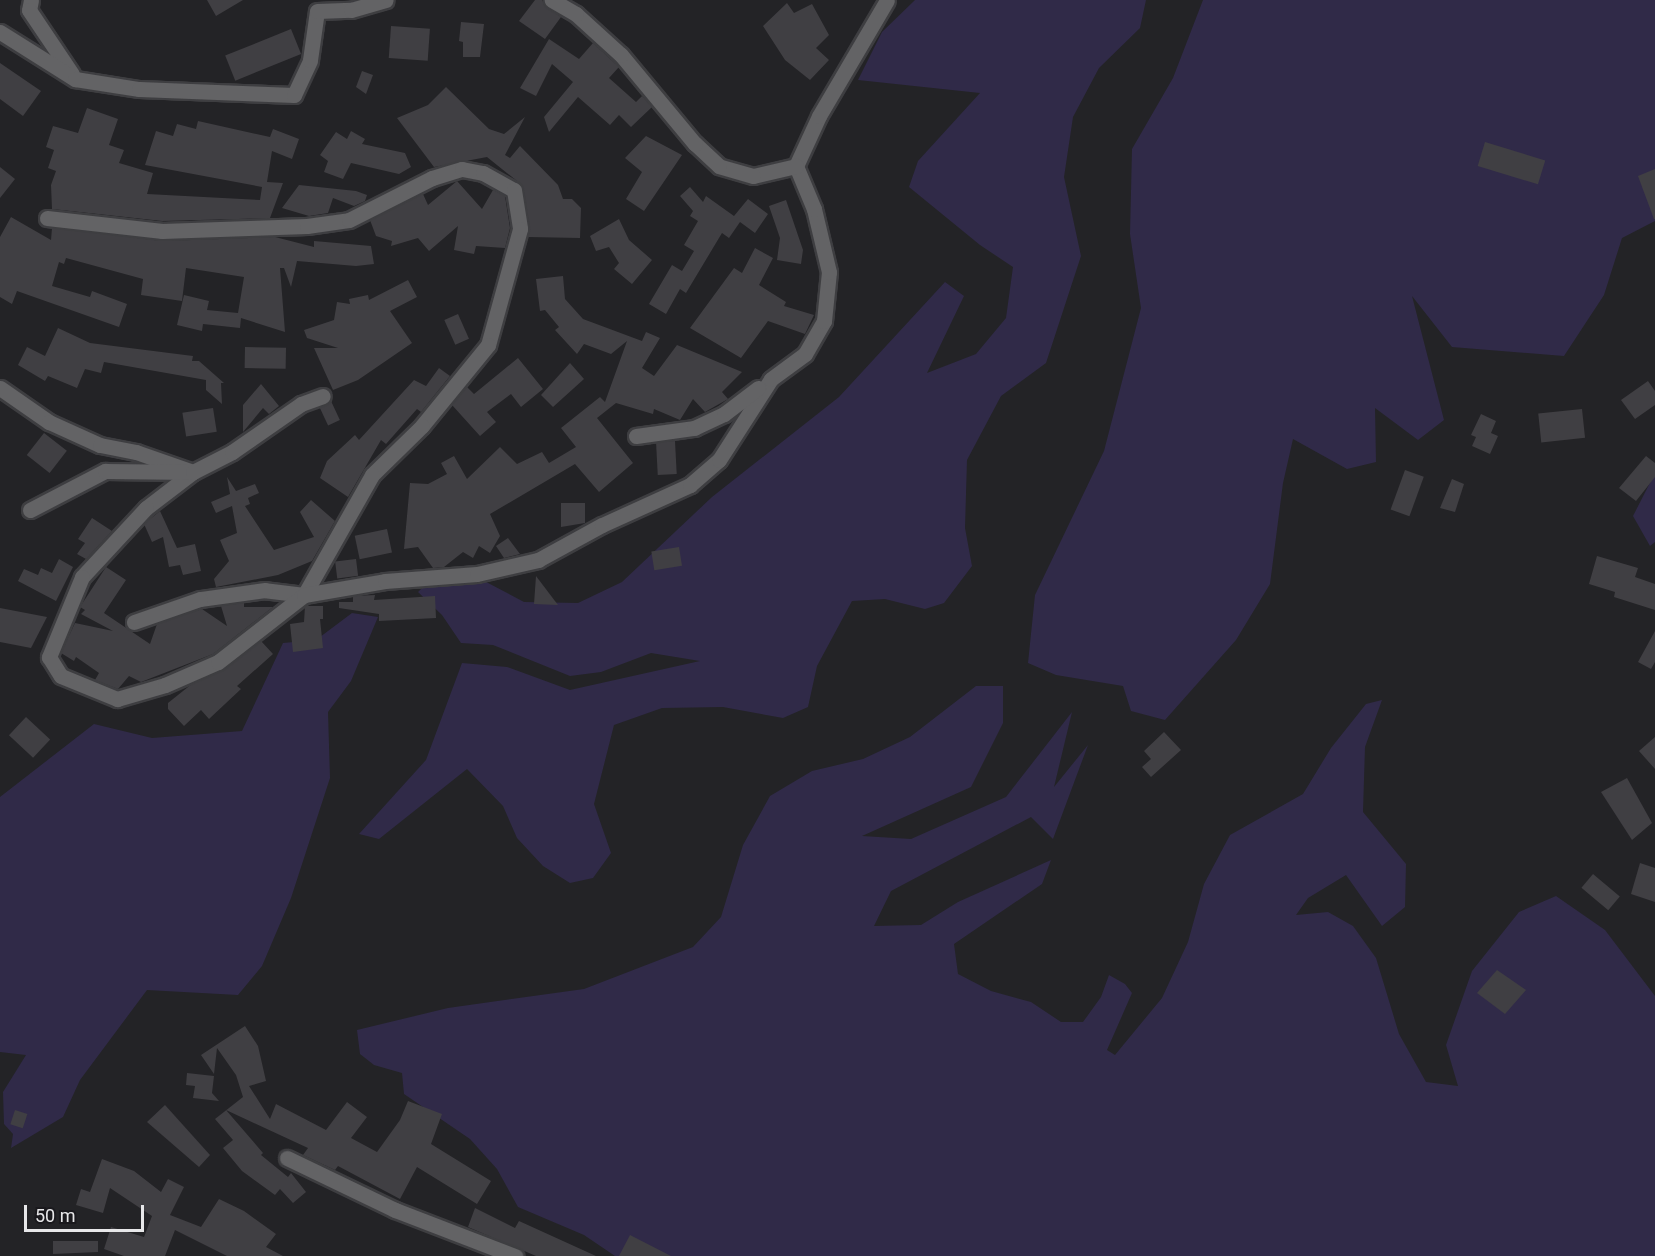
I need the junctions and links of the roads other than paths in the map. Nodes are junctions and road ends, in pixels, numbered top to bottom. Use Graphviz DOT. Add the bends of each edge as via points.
graph roads {
  1 [pos="31,0"];
  2 [pos="386,0"];
  3 [pos="552,0"];
  4 [pos="887,0"];
  5 [pos="0,32"];
  6 [pos="75,79"];
  7 [pos="796,166"];
  8 [pos="47,218"];
  9 [pos="771,379"];
  10 [pos="0,388"];
  11 [pos="322,396"];
  12 [pos="636,436"];
  13 [pos="193,472"];
  14 [pos="30,510"];
  15 [pos="304,595"];
  16 [pos="134,622"];
  17 [pos="287,1158"];
  18 [pos="515,1256"];
  1 -- 6 [label="street" via="29,10"];
  2 -- 6 [label="street" via="351,10 317,11 310,60 294,95 139,89"];
  3 -- 7 [label="street" via="576,14 621,55 695,144 719,166 753,176"];
  4 -- 7 [label="street" via="830,96"];
  5 -- 6 [label="street"];
  7 -- 9 [label="street" via="814,209 829,272 824,321 805,354"];
  8 -- 15 [label="street" via="162,231 307,226 349,220 432,178 462,169 483,173 514,190 520,230 488,345 422,426 372,475"];
  9 -- 12 [label="street" via="724,414 694,428"];
  9 -- 15 [label="street" via="719,460 690,485 602,525 538,560 477,574 385,581"];
  10 -- 13 [label="street" via="49,422 99,445 136,452"];
  11 -- 13 [label="street" via="301,404 232,452"];
  13 -- 14 [label="street" via="105,471"];
  13 -- 15 [label="street" via="146,508 82,577 49,657 61,676 117,699 165,685 218,662"];
  15 -- 16 [label="street" via="265,590 200,599"];
  17 -- 18 [label="street" via="395,1210"];
}
